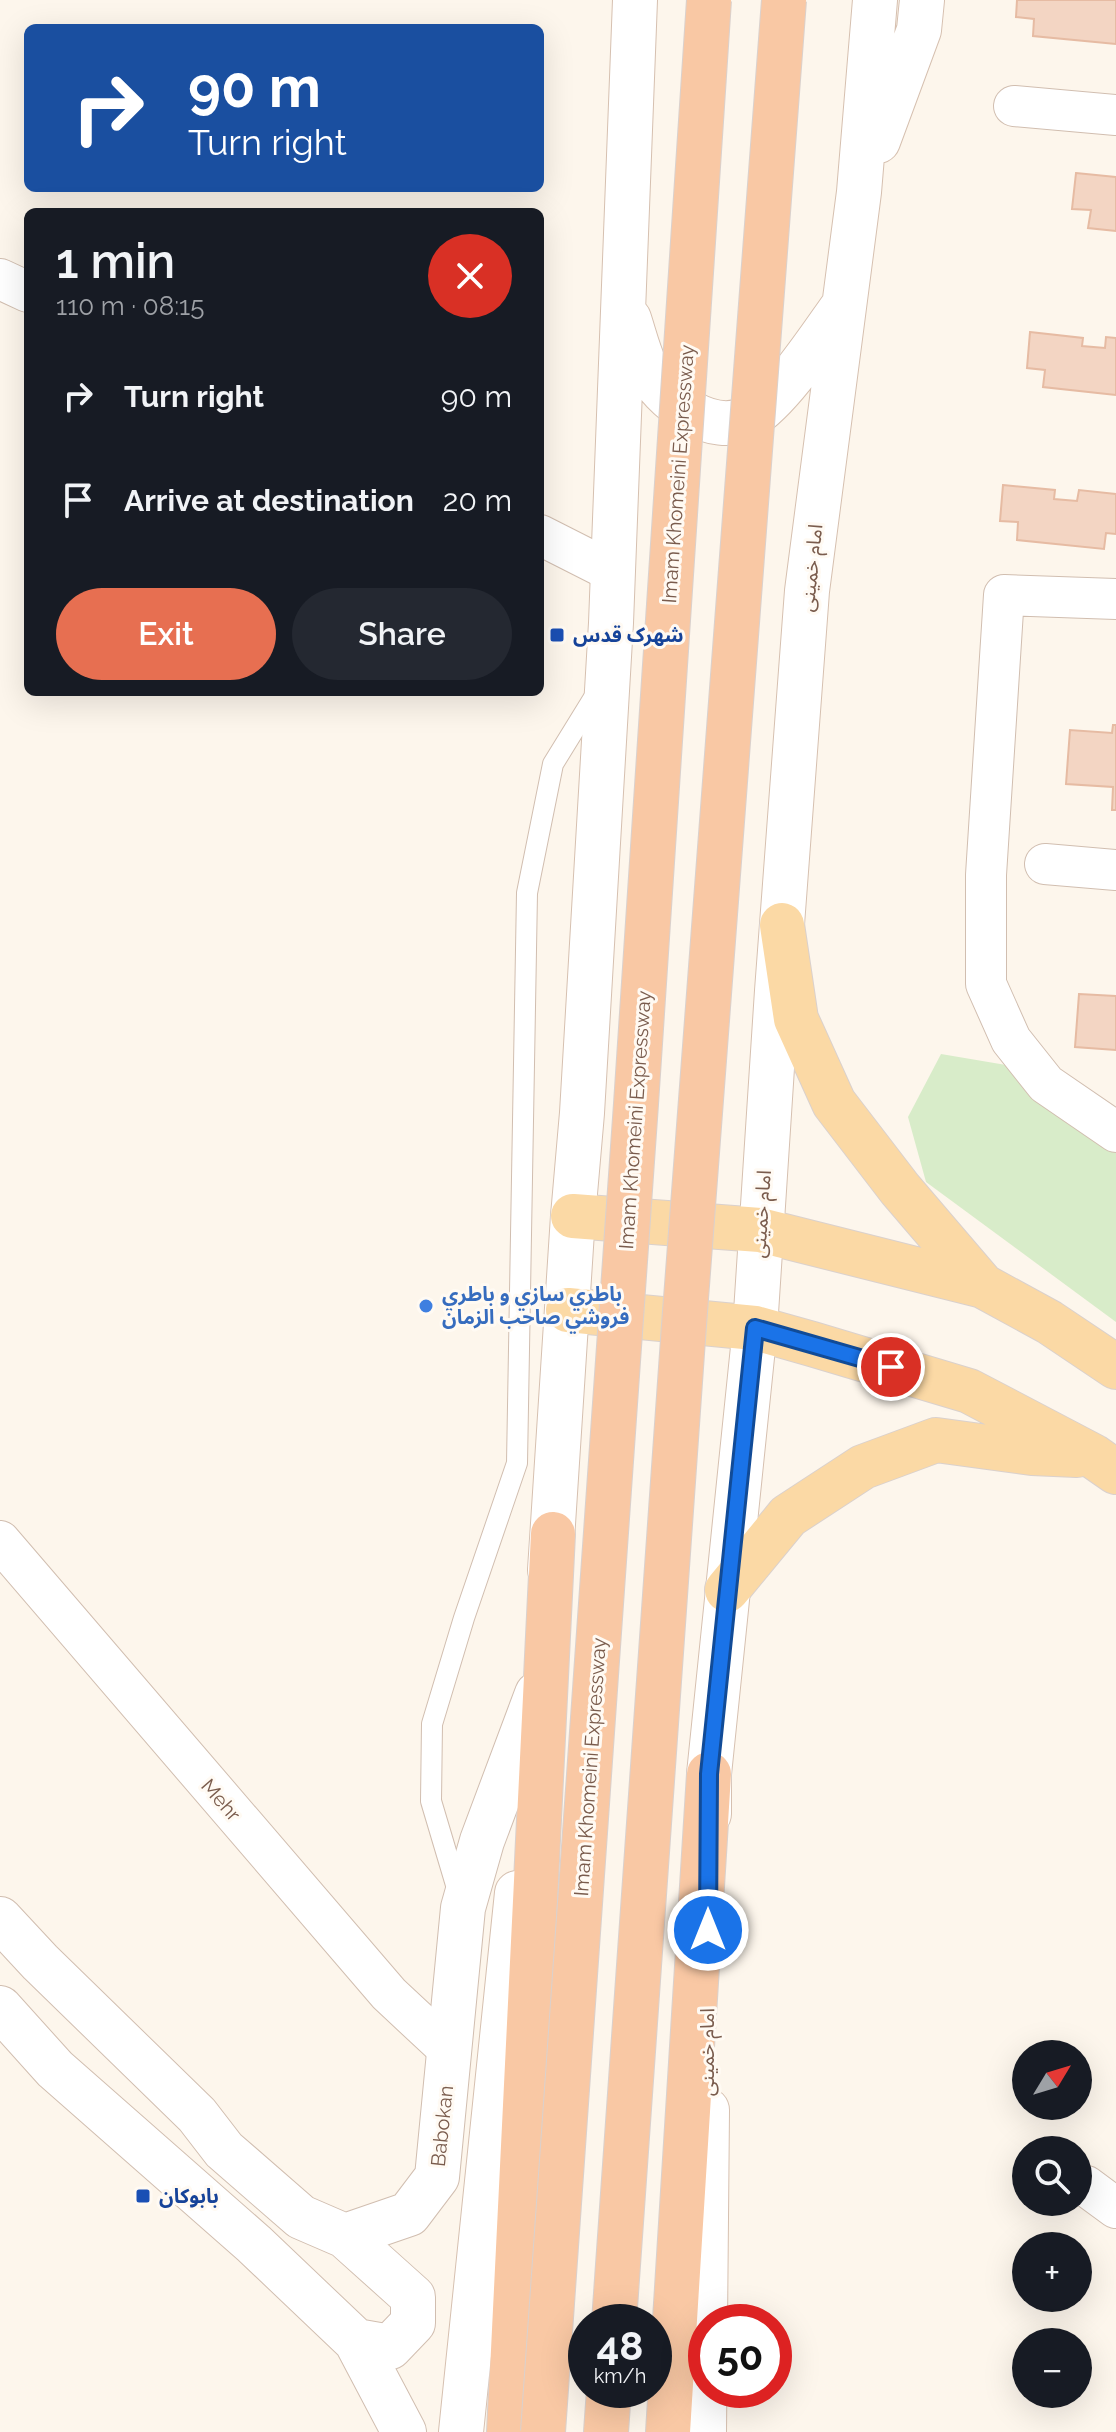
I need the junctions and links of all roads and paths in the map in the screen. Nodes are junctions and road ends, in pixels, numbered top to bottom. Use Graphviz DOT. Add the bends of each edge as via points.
graph roads {
  1 [pos="635,0"];
  2 [pos="709,0"];
  3 [pos="784,0"];
  4 [pos="875,0"];
  5 [pos="922,0"];
  6 [pos="1014,106"];
  7 [pos="1116,115"];
  8 [pos="859,192"];
  9 [pos="0,279"];
  10 [pos="24,290"];
  11 [pos="624,306"];
  12 [pos="843,307"];
  13 [pos="544,537"];
  14 [pos="613,572"];
  15 [pos="1116,599"];
  16 [pos="608,674"];
  17 [pos="1045,864"];
  18 [pos="1116,870"];
  19 [pos="782,925"];
  20 [pos="1116,1132"];
  21 [pos="573,1216"];
  22 [pos="760,1230"];
  23 [pos="983,1286"];
  24 [pos="568,1310"];
  25 [pos="755,1328"];
  26 [pos="1116,1367"];
  27 [pos="1104,1464"];
  28 [pos="553,1534"];
  29 [pos="0,1541"];
  30 [pos="727,1590"];
  31 [pos="537,1694"];
  32 [pos="709,1774"];
  33 [pos="463,1908"];
  34 [pos="0,1919"];
  35 [pos="0,2008"];
  36 [pos="449,2050"];
  37 [pos="345,2236"];
  38 [pos="615,2304"];
  39 [pos="356,2341"];
  40 [pos="608,2408"];
  41 [pos="404,2432"];
  42 [pos="461,2432"];
  43 [pos="509,2432"];
  44 [pos="543,2432"];
  45 [pos="606,2432"];
  46 [pos="668,2432"];
  47 [pos="704,2432"];
  1 -- 11 [label="main road"];
  2 -- 44 [label="highway, Imam Khomeini Expressway, bridge"];
  3 -- 38 [label="highway, bridge"];
  4 -- 8 [label="main road, امام خمینی"];
  5 -- 8 [label="main road" via="919,30"];
  6 -- 7 [label="street"];
  8 -- 12 [label="main road, امام خمینی"];
  9 -- 10 [label="street"];
  11 -- 12 [label="main road" via="646,367 669,397 714,422 731,423 767,404"];
  11 -- 14 [label="main road"];
  12 -- 19 [label="main road, امام خمینی" via="807,591"];
  13 -- 14 [label="street"];
  14 -- 16 [label="main road"];
  15 -- 20 [label="street" via="1004,595 986,875 986,984 1011,1040 1046,1084"];
  16 -- 21 [label="main road"];
  16 -- 33 [label="lane" via="553,764 527,893 517,1463 432,1724 431,1801"];
  17 -- 18 [label="street"];
  19 -- 22 [label="main road, امام خمینی"];
  19 -- 23 [label="main road" via="796,1019 834,1103"];
  21 -- 22 [label="main road"];
  21 -- 24 [label="main road"];
  22 -- 23 [label="main road"];
  22 -- 25 [label="main road, امام خمینی"];
  23 -- 26 [label="main road"];
  24 -- 25 [label="main road"];
  24 -- 28 [label="main road"];
  25 -- 27 [label="main road" via="969,1391"];
  25 -- 30 [label="main road, امام خمینی"];
  27 -- 30 [label="main road" via="936,1440 863,1467 788,1516"];
  28 -- 31 [label="main road"];
  28 -- 43 [label="highway"];
  29 -- 36 [label="street, Mehr" via="389,1994"];
  30 -- 32 [label="main road, امام خمینی"];
  31 -- 33 [label="main road, Babokan"];
  31 -- 42 [label="main road"];
  32 -- 46 [label="highway"];
  32 -- 47 [label="main road, امام خمینی"];
  33 -- 36 [label="main road, Babokan"];
  34 -- 37 [label="main road" via="197,2115 224,2150 301,2217"];
  35 -- 39 [label="main road" via="55,2069"];
  36 -- 37 [label="main road, Babokan" via="437,2177 409,2214"];
  37 -- 39 [label="main road" via="413,2297 413,2323 390,2347"];
  39 -- 41 [label="main road"];
  40 -- 45 [label="highway"];
}
